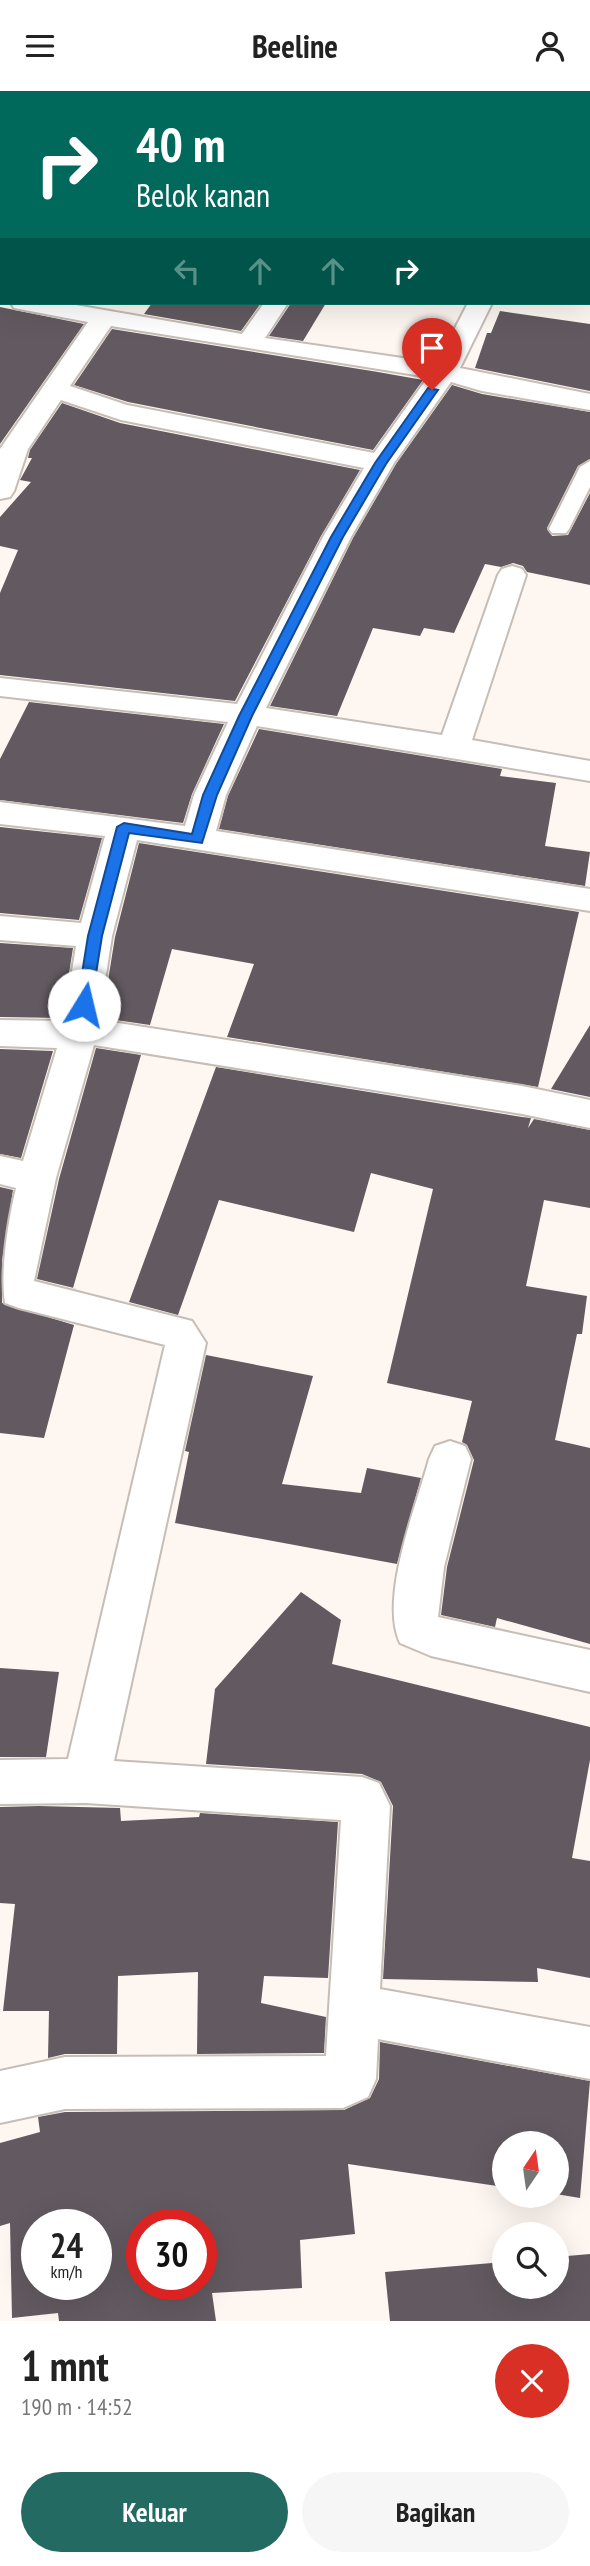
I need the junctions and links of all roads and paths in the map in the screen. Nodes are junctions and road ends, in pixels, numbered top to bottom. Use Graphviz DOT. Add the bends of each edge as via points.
graph roads {
  1 [pos="33,305"];
  2 [pos="275,305"];
  3 [pos="479,305"];
  4 [pos="103,319"];
  5 [pos="249,344"];
  6 [pos="445,372"];
  7 [pos="57,390"];
  8 [pos="590,402"];
  9 [pos="381,463"];
  10 [pos="590,467"];
  11 [pos="0,491"];
  12 [pos="559,529"];
  13 [pos="512,575"];
  14 [pos="0,687"];
  15 [pos="246,716"];
  16 [pos="454,746"];
  17 [pos="590,771"];
  18 [pos="0,813"];
  19 [pos="124,827"];
  20 [pos="197,839"];
  21 [pos="590,900"];
  22 [pos="0,928"];
  23 [pos="95,936"];
  24 [pos="80,1030"];
  25 [pos="0,1033"];
  26 [pos="590,1114"];
  27 [pos="0,1170"];
  28 [pos="37,1178"];
  29 [pos="450,1459"];
  30 [pos="590,1671"];
  31 [pos="86,1781"];
  32 [pos="0,1782"];
  33 [pos="356,2010"];
  34 [pos="590,2053"];
  35 [pos="0,2097"];
  1 -- 4 [label="street"];
  2 -- 5 [label="street"];
  3 -- 6 [label="street"];
  4 -- 5 [label="street"];
  4 -- 7 [label="street"];
  5 -- 6 [label="street"];
  6 -- 8 [label="street"];
  6 -- 9 [label="street"];
  7 -- 9 [label="street" via="121,412"];
  7 -- 11 [label="street" via="15,449"];
  9 -- 15 [label="street" via="337,537"];
  10 -- 12 [label="lane"];
  13 -- 16 [label="street"];
  14 -- 15 [label="street"];
  15 -- 16 [label="street"];
  15 -- 20 [label="street" via="210,795"];
  16 -- 17 [label="street"];
  18 -- 19 [label="street"];
  19 -- 20 [label="street"];
  19 -- 23 [label="street"];
  20 -- 21 [label="street"];
  22 -- 23 [label="street"];
  23 -- 24 [label="street"];
  24 -- 25 [label="street" via="54,1035"];
  24 -- 26 [label="street"];
  24 -- 28 [label="street"];
  27 -- 28 [label="street"];
  28 -- 31 [label="street" via="14,1283 19,1292 178,1332 186,1343"];
  29 -- 30 [label="street" via="430,1537 416,1629"];
  31 -- 32 [label="street"];
  31 -- 33 [label="street" via="365,1801"];
  33 -- 34 [label="street"];
  33 -- 35 [label="street" via="349,2079 343,2082 65,2083"];
}
